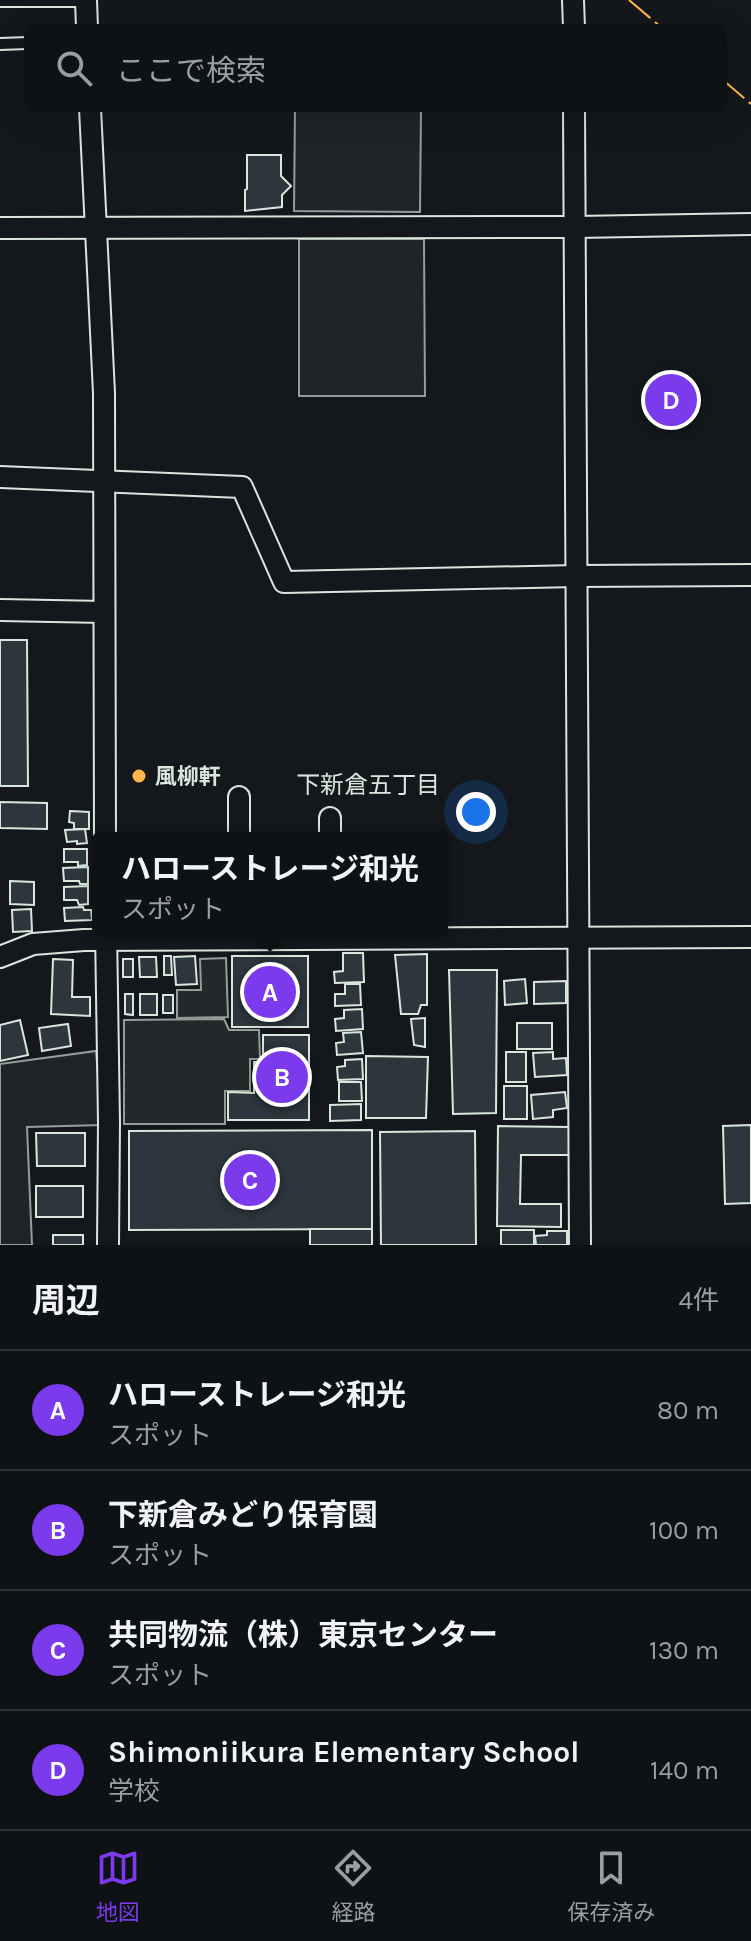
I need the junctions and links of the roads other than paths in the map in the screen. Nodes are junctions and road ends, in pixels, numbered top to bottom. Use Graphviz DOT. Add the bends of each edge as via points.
graph roads {
  1 [pos="573,0"];
  2 [pos="0,1"];
  3 [pos="86,1"];
  4 [pos="87,24"];
  5 [pos="574,24"];
  6 [pos="24,43"];
  7 [pos="0,44"];
  8 [pos="90,112"];
  9 [pos="574,112"];
  10 [pos="751,224"];
  11 [pos="95,227"];
  12 [pos="576,227"];
  13 [pos="0,228"];
  14 [pos="0,477"];
  15 [pos="103,482"];
  16 [pos="751,575"];
  17 [pos="576,576"];
  18 [pos="0,610"];
  19 [pos="104,612"];
  20 [pos="239,797"];
  21 [pos="105,832"];
  22 [pos="239,832"];
  23 [pos="102,936"];
  24 [pos="106,936"];
  25 [pos="429,936"];
  26 [pos="751,937"];
  27 [pos="578,939"];
  28 [pos="0,957"];
  29 [pos="108,1245"];
  30 [pos="580,1245"];
  1 -- 5 [label="street"];
  2 -- 3 [label="lane"];
  3 -- 4 [label="street"];
  6 -- 7 [label="lane"];
  8 -- 11 [label="street"];
  9 -- 12 [label="street"];
  10 -- 12 [label="street"];
  11 -- 12 [label="street"];
  11 -- 13 [label="street"];
  11 -- 15 [label="street"];
  12 -- 17 [label="street"];
  14 -- 15 [label="street"];
  15 -- 17 [label="street" via="242,487 284,582"];
  15 -- 19 [label="street"];
  16 -- 17 [label="street"];
  17 -- 27 [label="street"];
  18 -- 19 [label="street"];
  19 -- 21 [label="street"];
  20 -- 22 [label="street"];
  23 -- 28 [label="street" via="33,944"];
  24 -- 29 [label="street"];
  25 -- 27 [label="street"];
  26 -- 27 [label="street"];
  27 -- 30 [label="street"];
}
